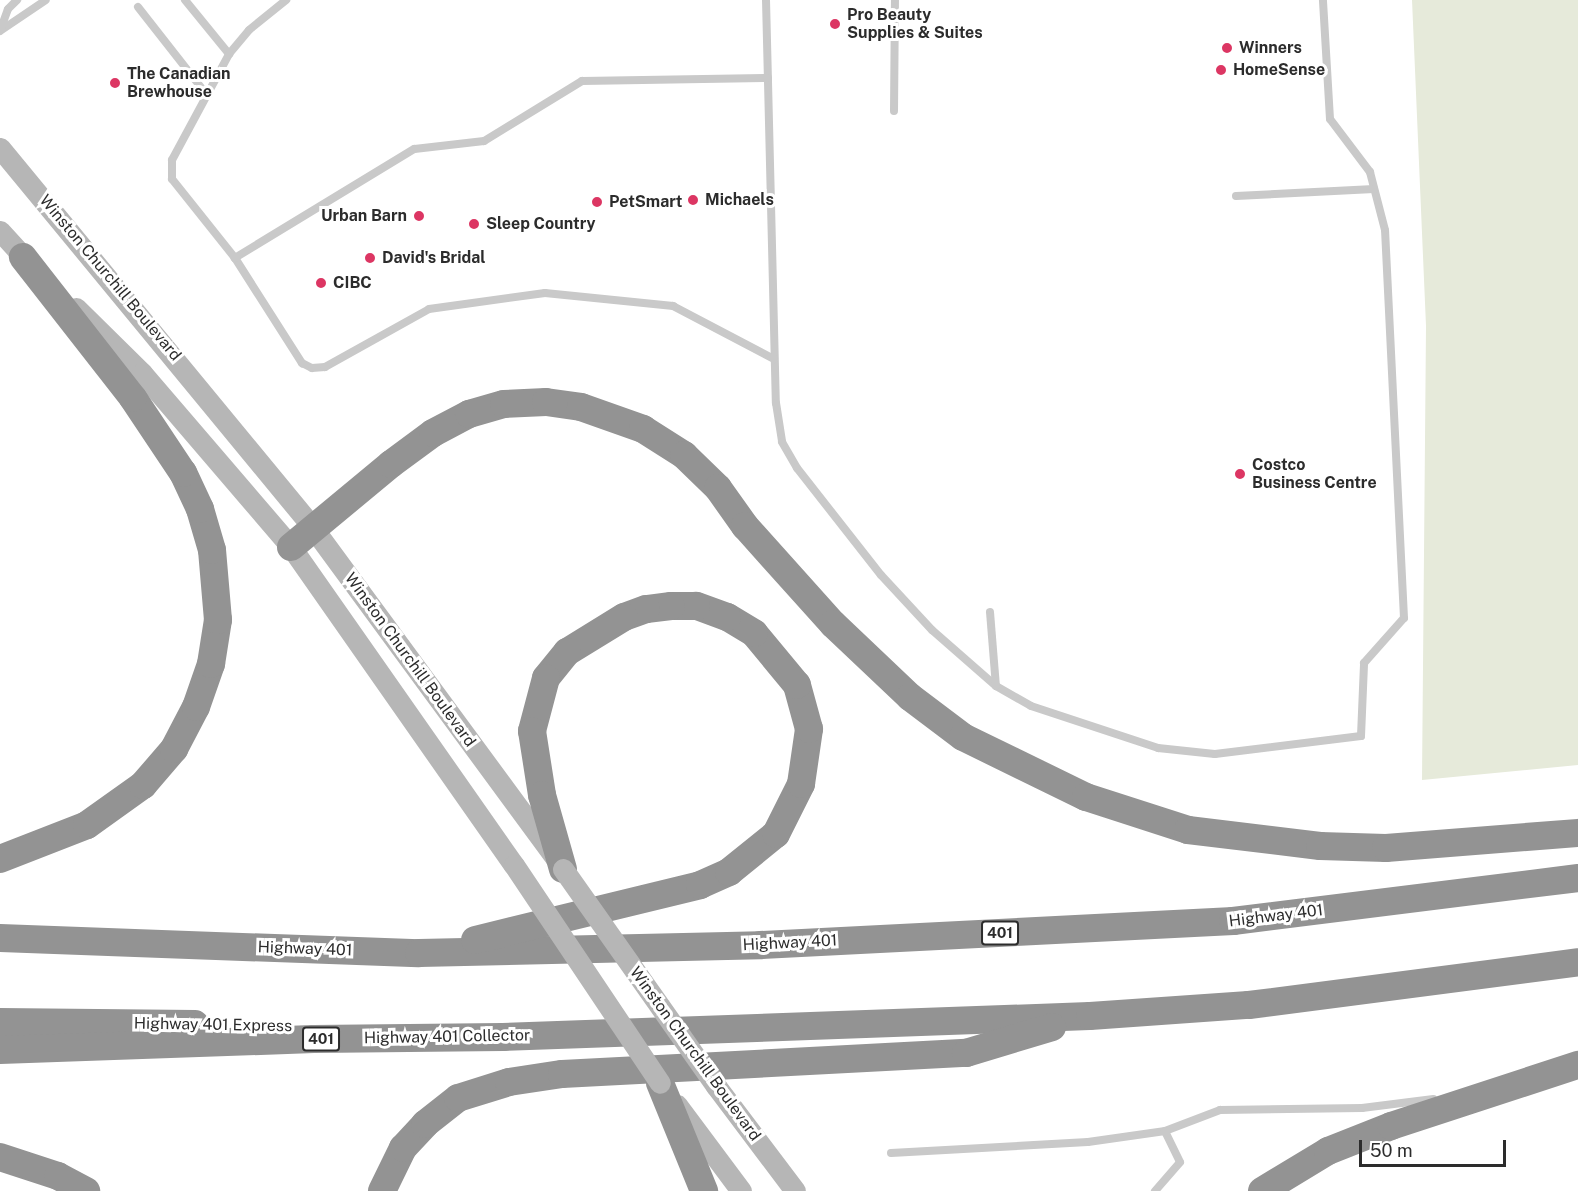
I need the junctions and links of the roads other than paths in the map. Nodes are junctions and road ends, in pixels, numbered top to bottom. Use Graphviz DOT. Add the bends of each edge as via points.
graph roads {
  1 [pos="17,0"];
  2 [pos="46,0"];
  3 [pos="185,0"];
  4 [pos="286,0"];
  5 [pos="766,0"];
  6 [pos="895,0"];
  7 [pos="1323,0"];
  8 [pos="138,7"];
  9 [pos="0,31"];
  10 [pos="229,54"];
  11 [pos="768,78"];
  12 [pos="207,95"];
  13 [pos="894,111"];
  14 [pos="0,148"];
  15 [pos="1374,189"];
  16 [pos="1236,196"];
  17 [pos="0,231"];
  18 [pos="23,257"];
  19 [pos="235,258"];
  20 [pos="774,359"];
  21 [pos="313,528"];
  22 [pos="291,547"];
  23 [pos="990,612"];
  24 [pos="996,686"];
  25 [pos="1578,833"];
  26 [pos="0,859"];
  27 [pos="563,869"];
  28 [pos="1578,878"];
  29 [pos="0,938"];
  30 [pos="419,953"];
  31 [pos="1578,962"];
  32 [pos="1090,1016"];
  33 [pos="0,1022"];
  34 [pos="641,1030"];
  35 [pos="0,1050"];
  36 [pos="1578,1065"];
  37 [pos="1549,1074"];
  38 [pos="660,1083"];
  39 [pos="1457,1094"];
  40 [pos="1446,1096"];
  41 [pos="1165,1131"];
  42 [pos="891,1153"];
  43 [pos="0,1157"];
  44 [pos="86,1191"];
  45 [pos="382,1191"];
  46 [pos="704,1191"];
  47 [pos="741,1191"];
  48 [pos="795,1191"];
  49 [pos="1155,1191"];
  50 [pos="1262,1191"];
  1 -- 9 [label="lane" via="8,9"];
  2 -- 9 [label="lane"];
  3 -- 10 [label="lane"];
  4 -- 10 [label="lane" via="249,30"];
  5 -- 11 [label="lane"];
  6 -- 13 [label="lane"];
  7 -- 15 [label="lane" via="1330,119 1370,172"];
  8 -- 12 [label="lane"];
  10 -- 12 [label="lane"];
  11 -- 19 [label="lane" via="582,81 484,141 414,149"];
  11 -- 20 [label="lane"];
  12 -- 19 [label="lane" via="178,146 170,171 172,179"];
  14 -- 21 [label="main road, Winston Churchill Boulevard"];
  15 -- 16 [label="lane"];
  15 -- 24 [label="lane" via="1384,230 1404,618 1364,663 1361,736 1215,754 1158,748 1031,706"];
  17 -- 18 [label="main road, Winston Churchill Boulevard"];
  18 -- 22 [label="main road, Winston Churchill Boulevard" via="142,373"];
  18 -- 26 [label="highway" via="133,398 183,473 210,542 218,620 211,664 196,707 174,749 143,785 87,825"];
  19 -- 20 [label="lane" via="302,363 312,368 325,367 429,309 545,293 673,306"];
  20 -- 24 [label="lane" via="782,442 797,468 881,575 932,630"];
  21 -- 22 [label="highway"];
  21 -- 25 [label="highway" via="400,458 469,414 504,404 546,402 581,407 643,429 684,455 718,488 745,526 834,624 910,697 963,737 1086,797 1188,830 1320,846 1386,848"];
  21 -- 27 [label="main road, Winston Churchill Boulevard"];
  22 -- 38 [label="main road, Winston Churchill Boulevard, bridge" via="514,865"];
  23 -- 24 [label="lane"];
  27 -- 30 [label="highway" via="542,795 532,731 546,678 567,652 624,617 671,606 696,606 727,617 754,633 797,685 809,729 801,784 776,834 729,872 700,885"];
  27 -- 48 [label="main road, Winston Churchill Boulevard, bridge"];
  28 -- 30 [label="highway, Highway 401 / 401" via="1233,921 760,945"];
  29 -- 30 [label="highway, Highway 401 / 401"];
  31 -- 32 [label="highway, 401" via="1250,1005"];
  32 -- 34 [label="highway, 401"];
  32 -- 45 [label="highway" via="966,1053 562,1074 509,1082 458,1098 425,1124 403,1148"];
  33 -- 34 [label="highway, Highway 401 Express / 401"];
  34 -- 35 [label="highway, Highway 401 Collector / 401"];
  36 -- 37 [label="highway"];
  37 -- 39 [label="lane"];
  37 -- 50 [label="highway" via="1328,1151"];
  38 -- 46 [label="highway"];
  38 -- 47 [label="main road, Winston Churchill Boulevard"];
  40 -- 41 [label="lane" via="1362,1108 1220,1110"];
  41 -- 42 [label="lane" via="1088,1142"];
  41 -- 49 [label="lane" via="1180,1161"];
  43 -- 44 [label="highway" via="58,1176"];
}
